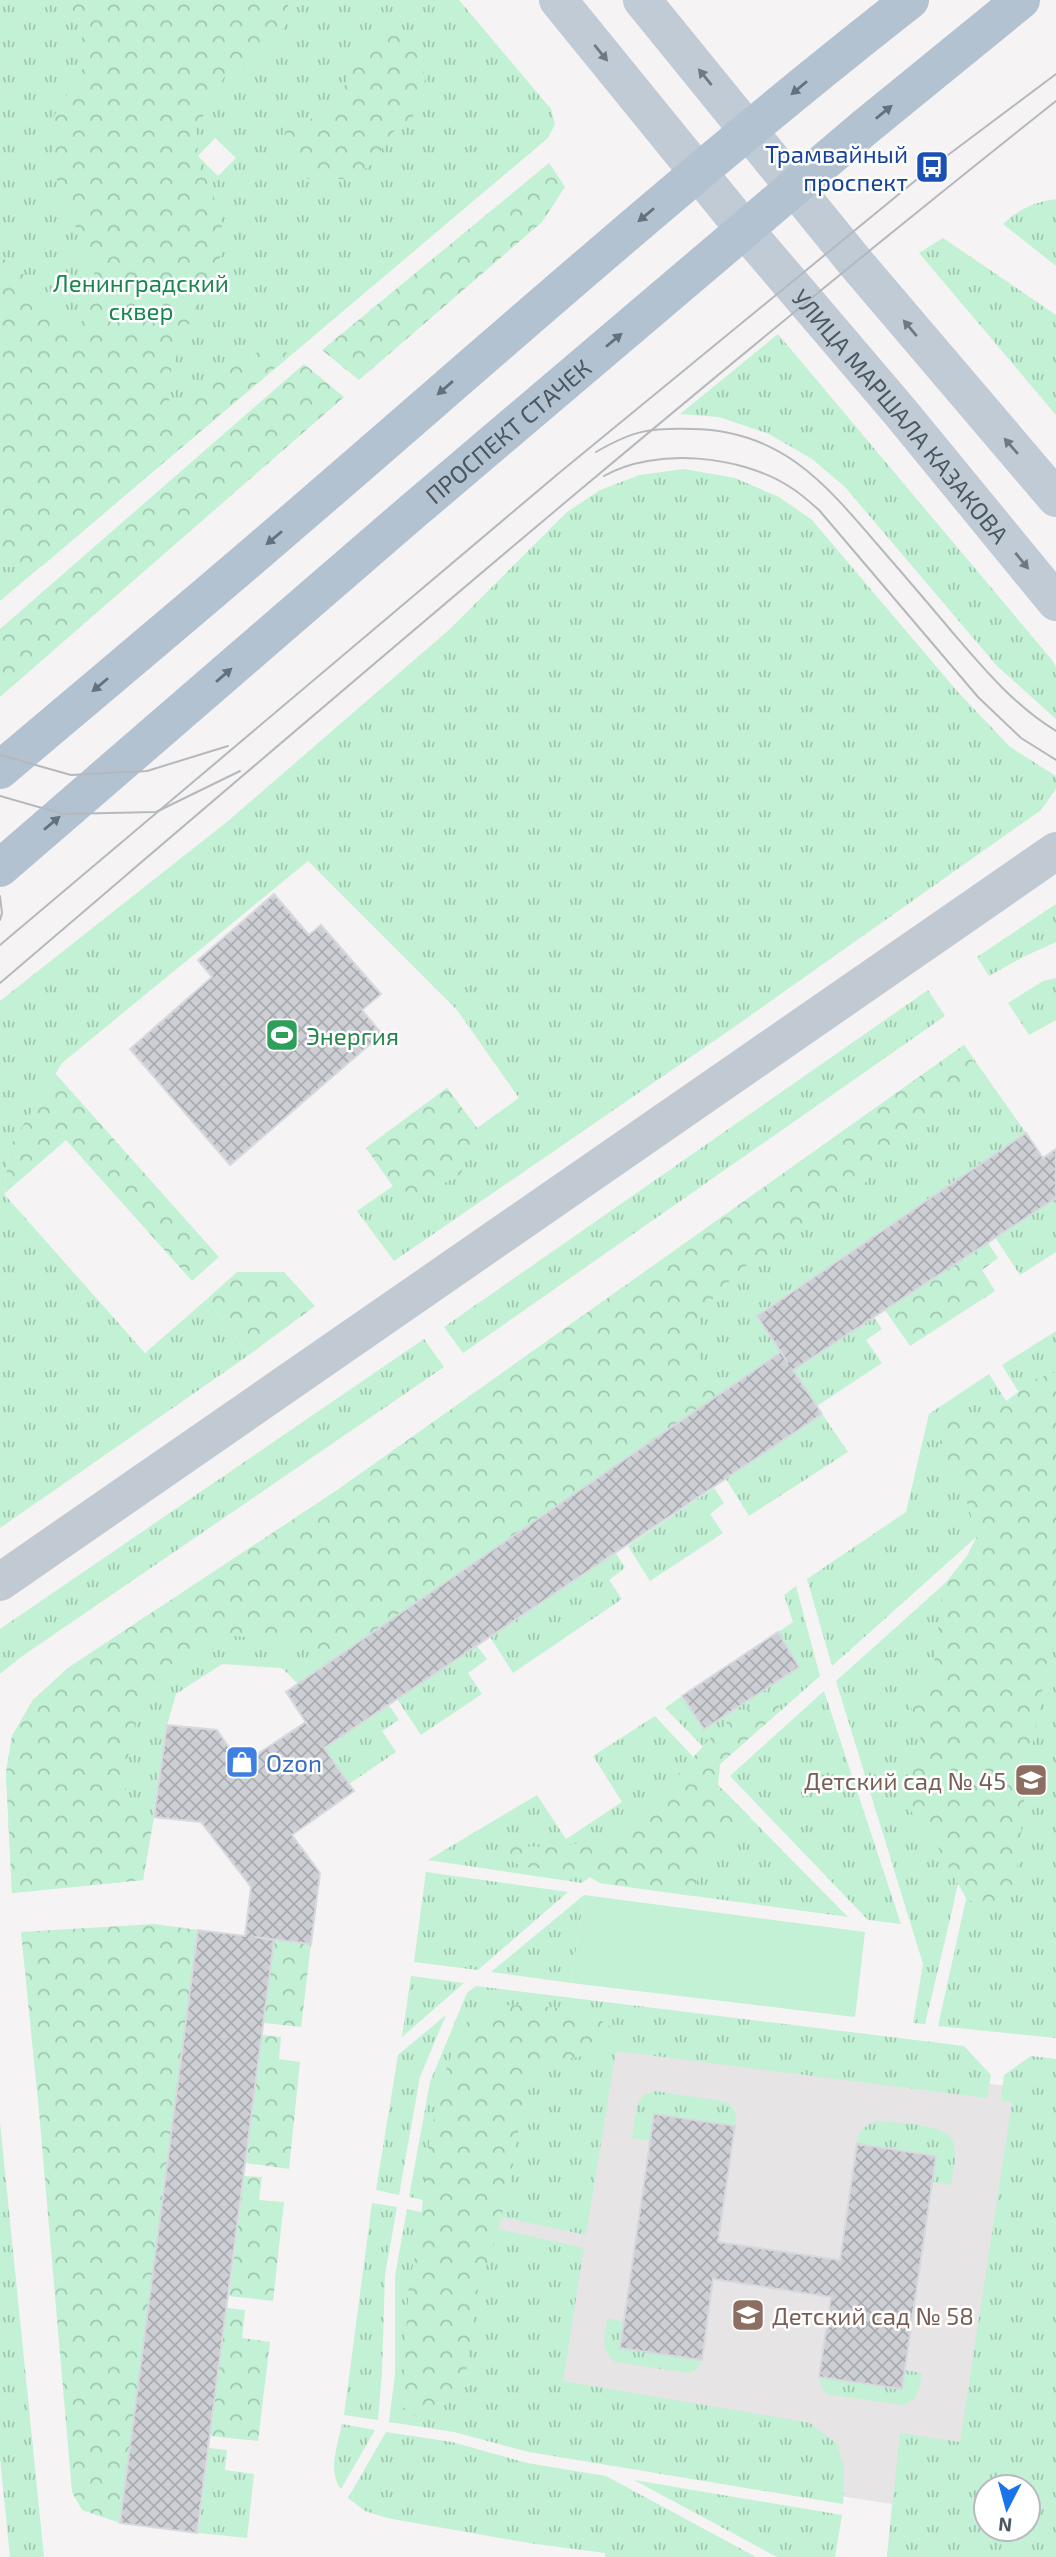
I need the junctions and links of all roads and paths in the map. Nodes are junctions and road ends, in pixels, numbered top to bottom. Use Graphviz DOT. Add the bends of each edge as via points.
graph roads {
  1 [pos="558,0"];
  2 [pos="642,0"];
  3 [pos="910,0"];
  4 [pos="1021,0"];
  5 [pos="748,131"];
  6 [pos="698,170"];
  7 [pos="794,188"];
  8 [pos="745,230"];
  9 [pos="1056,498"];
  10 [pos="1056,602"];
  11 [pos="0,770"];
  12 [pos="1056,851"];
  13 [pos="0,868"];
  14 [pos="0,1582"];
  1 -- 6 [label="street, one-way"];
  5 -- 2 [label="street, one-way"];
  3 -- 5 [label="main road, one-way"];
  7 -- 4 [label="main road, ПРОСПЕКТ СТАЧЕК, one-way"];
  5 -- 6 [label="main road"];
  5 -- 7 [label="street"];
  6 -- 8 [label="street"];
  6 -- 11 [label="main road, one-way"];
  7 -- 8 [label="main road, ПРОСПЕКТ СТАЧЕК"];
  9 -- 7 [label="street, one-way"];
  8 -- 10 [label="street, УЛИЦА МАРШАЛА КАЗАКОВА, one-way"];
  13 -- 8 [label="main road, ПРОСПЕКТ СТАЧЕК, one-way"];
  12 -- 14 [label="street"];
}
